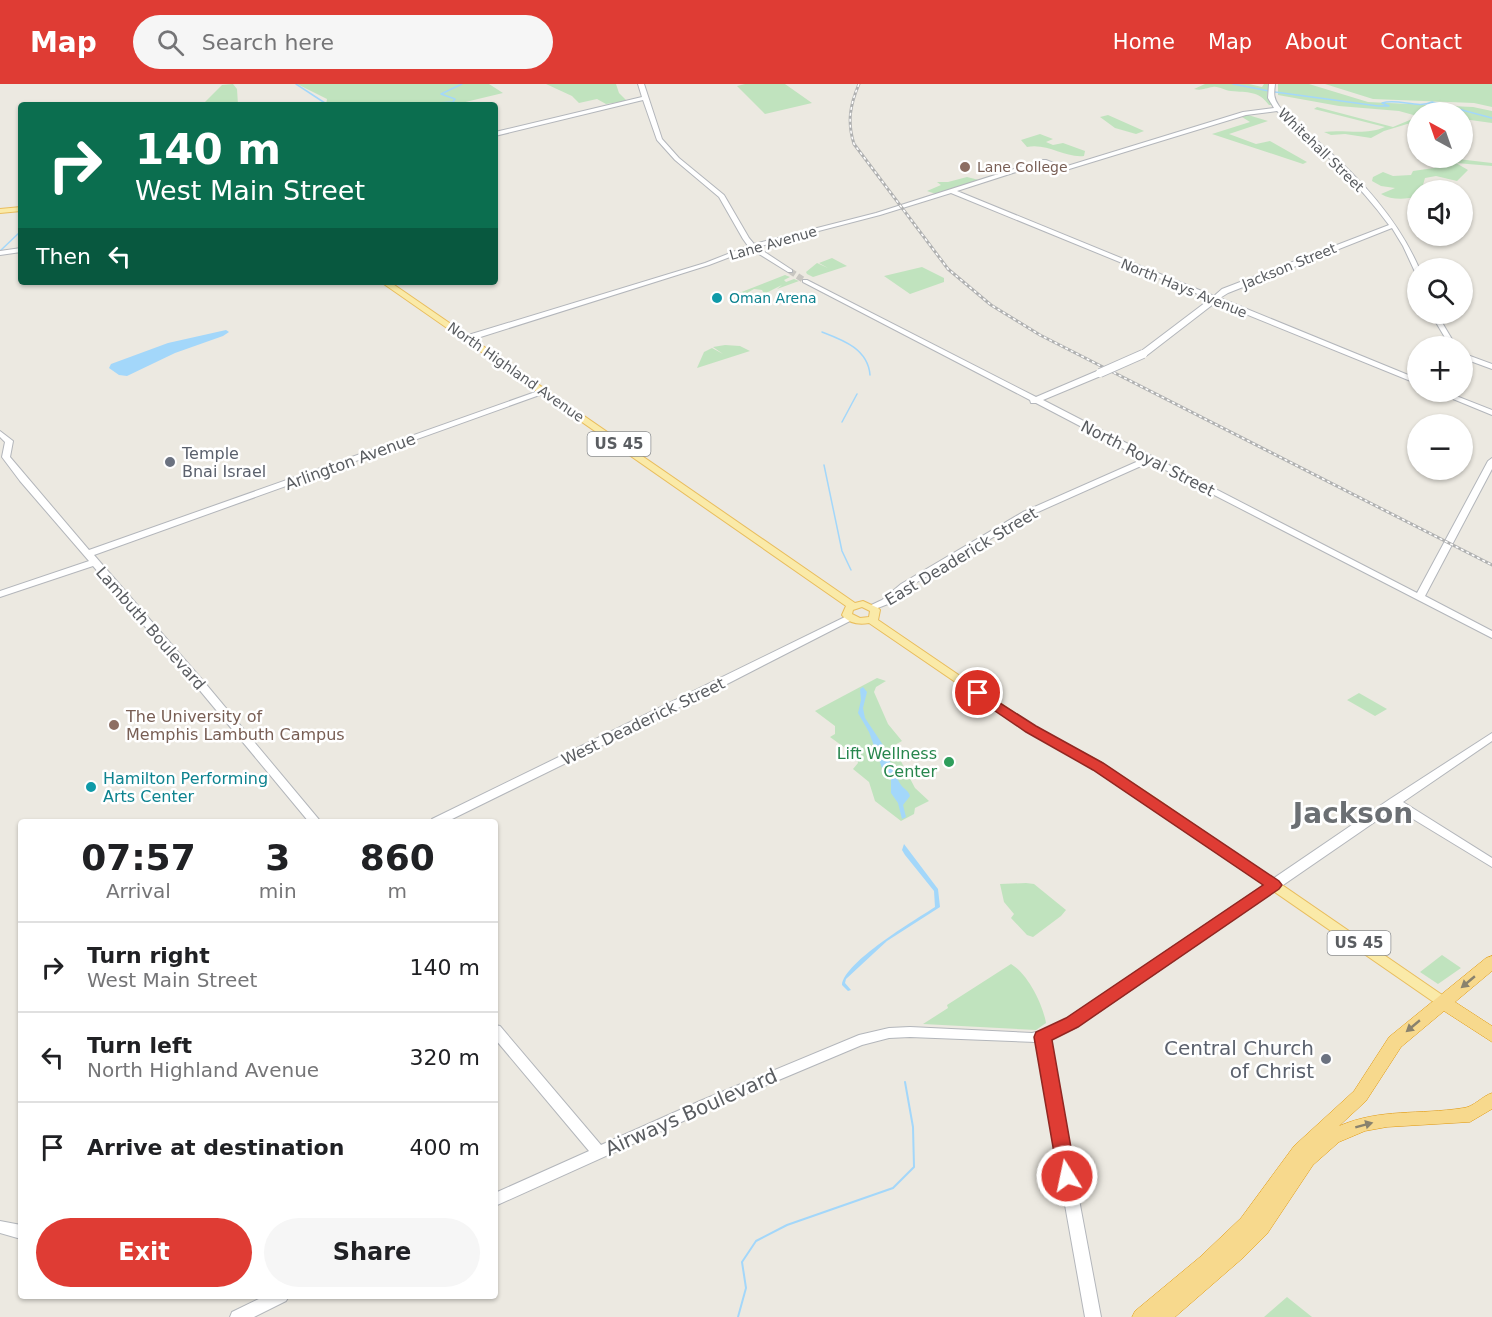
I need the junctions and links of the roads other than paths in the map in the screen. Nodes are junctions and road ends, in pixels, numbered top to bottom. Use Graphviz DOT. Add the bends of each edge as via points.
graph roads {
  1 [pos="641,84"];
  2 [pos="1272,84"];
  3 [pos="645,99"];
  4 [pos="1278,109"];
  5 [pos="498,133"];
  6 [pos="952,190"];
  7 [pos="18,209"];
  8 [pos="0,211"];
  9 [pos="1392,226"];
  10 [pos="753,246"];
  11 [pos="18,251"];
  12 [pos="0,254"];
  13 [pos="1411,258"];
  14 [pos="790,272"];
  15 [pos="804,281"];
  16 [pos="389,285"];
  17 [pos="1214,300"];
  18 [pos="468,338"];
  19 [pos="1473,359"];
  20 [pos="1492,367"];
  21 [pos="1407,378"];
  22 [pos="544,392"];
  23 [pos="1034,401"];
  24 [pos="1465,402"];
  25 [pos="1492,413"];
  26 [pos="0,433"];
  27 [pos="1149,459"];
  28 [pos="1492,461"];
  29 [pos="91,558"];
  30 [pos="0,594"];
  31 [pos="1419,597"];
  32 [pos="853,606"];
  33 [pos="872,607"];
  34 [pos="849,618"];
  35 [pos="871,620"];
  36 [pos="1492,635"];
  37 [pos="1492,736"];
  38 [pos="1394,802"];
  39 [pos="313,819"];
  40 [pos="442,819"];
  41 [pos="1492,862"];
  42 [pos="1274,885"];
  43 [pos="1492,962"];
  44 [pos="1443,1002"];
  45 [pos="498,1034"];
  46 [pos="1492,1035"];
  47 [pos="1042,1037"];
  48 [pos="1492,1100"];
  49 [pos="599,1154"];
  50 [pos="498,1199"];
  51 [pos="1273,1202"];
  52 [pos="0,1227"];
  53 [pos="18,1231"];
  54 [pos="1233,1248"];
  55 [pos="275,1299"];
  56 [pos="238,1317"];
  57 [pos="1093,1317"];
  58 [pos="1142,1317"];
  59 [pos="1161,1317"];
  1 -- 3 [label="street"];
  2 -- 4 [label="street, Whitehall Street" via="1271,98"];
  3 -- 5 [label="street"];
  3 -- 10 [label="street" via="659,139 722,196"];
  4 -- 6 [label="street, Lane Avenue" via="1245,113 1064,169 1044,161"];
  4 -- 9 [label="street, Whitehall Street" via="1346,170"];
  6 -- 10 [label="street, Lane Avenue" via="878,214"];
  6 -- 17 [label="street, North Hays Avenue"];
  7 -- 8 [label="main road"];
  9 -- 13 [label="street, Whitehall Street"];
  9 -- 17 [label="street, Jackson Street" via="1225,291"];
  10 -- 14 [label="street"];
  10 -- 18 [label="street, Lane Avenue" via="710,264"];
  11 -- 12 [label="street"];
  15 -- 23 [label="street, North Royal Street"];
  16 -- 18 [label="main road, North Highland Avenue / US 45"];
  17 -- 21 [label="street, North Hays Avenue"];
  17 -- 23 [label="street, Jackson Street, bridge" via="1143,354"];
  18 -- 22 [label="main road, North Highland Avenue / US 45"];
  19 -- 20 [label="street"];
  22 -- 29 [label="street, Arlington Avenue"];
  22 -- 32 [label="main road, North Highland Avenue / US 45"];
  23 -- 27 [label="street, North Royal Street"];
  24 -- 25 [label="street"];
  26 -- 29 [label="street, Lambuth Boulevard" via="9,441 8,460"];
  27 -- 31 [label="street, North Royal Street"];
  27 -- 33 [label="street, East Deaderick Street" via="1026,514 912,582 885,603"];
  28 -- 31 [label="street"];
  29 -- 30 [label="street, Arlington Avenue"];
  29 -- 39 [label="street, Lambuth Boulevard"];
  31 -- 36 [label="street, North Royal Street"];
  32 -- 33 [label="main road"];
  32 -- 34 [label="main road" via="847,610"];
  33 -- 35 [label="main road" via="876,612"];
  34 -- 35 [label="main road"];
  34 -- 40 [label="street, West Deaderick Street"];
  35 -- 42 [label="main road, US 45" via="1031,729 1098,766"];
  37 -- 38 [label="street"];
  38 -- 41 [label="street"];
  38 -- 42 [label="street"];
  42 -- 44 [label="main road, US 45"];
  42 -- 47 [label="street" via="1072,1023"];
  43 -- 44 [label="highway, one-way"];
  44 -- 46 [label="highway, US 45"];
  44 -- 51 [label="highway, one-way" via="1386,1053 1360,1096 1300,1151"];
  45 -- 49 [label="street"];
  47 -- 49 [label="street, Airways Boulevard" via="889,1033 859,1040"];
  47 -- 57 [label="street"];
  51 -- 48 [label="highway, one-way" via="1319,1147 1347,1130 1387,1120 1470,1115"];
  49 -- 50 [label="street, Airways Boulevard"];
  51 -- 54 [label="highway"];
  52 -- 53 [label="street"];
  54 -- 58 [label="highway"];
  54 -- 59 [label="highway"];
  55 -- 56 [label="street"];
}
